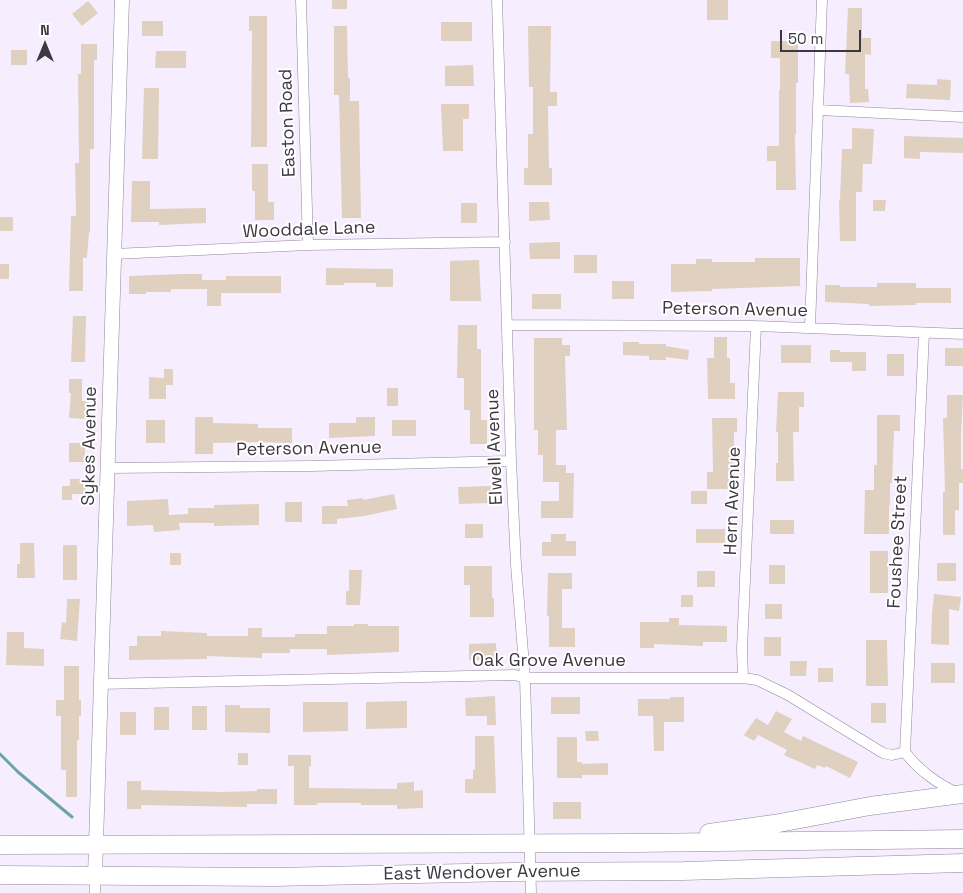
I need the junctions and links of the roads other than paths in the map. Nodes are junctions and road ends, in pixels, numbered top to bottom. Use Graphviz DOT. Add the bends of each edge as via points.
graph roads {
  1 [pos="122,0"];
  2 [pos="301,0"];
  3 [pos="497,0"];
  4 [pos="822,0"];
  5 [pos="818,110"];
  6 [pos="963,117"];
  7 [pos="505,242"];
  8 [pos="308,245"];
  9 [pos="114,254"];
  10 [pos="507,325"];
  11 [pos="756,326"];
  12 [pos="810,327"];
  13 [pos="924,333"];
  14 [pos="963,334"];
  15 [pos="511,461"];
  16 [pos="109,468"];
  17 [pos="525,678"];
  18 [pos="742,678"];
  19 [pos="100,684"];
  20 [pos="904,752"];
  21 [pos="962,794"];
  22 [pos="963,839"];
  23 [pos="530,843"];
  24 [pos="636,843"];
  25 [pos="0,845"];
  26 [pos="96,845"];
  27 [pos="963,863"];
  28 [pos="530,872"];
  29 [pos="0,875"];
  30 [pos="95,885"];
  31 [pos="531,893"];
  1 -- 9 [label="street, Sykes Avenue"];
  2 -- 8 [label="street, Easton Road"];
  3 -- 7 [label="street, Elwell Avenue"];
  4 -- 5 [label="street"];
  5 -- 6 [label="street"];
  5 -- 12 [label="street"];
  7 -- 8 [label="street, Wooddale Lane"];
  7 -- 10 [label="street, Elwell Avenue"];
  8 -- 9 [label="street, Wooddale Lane"];
  9 -- 16 [label="street, Sykes Avenue"];
  10 -- 11 [label="street, Peterson Avenue"];
  10 -- 15 [label="street, Elwell Avenue"];
  11 -- 12 [label="street, Peterson Avenue"];
  11 -- 18 [label="street, Hern Avenue"];
  12 -- 13 [label="street, Peterson Avenue"];
  13 -- 14 [label="street, Peterson Avenue"];
  13 -- 20 [label="street, Foushee Street"];
  15 -- 16 [label="street, Peterson Avenue"];
  15 -- 17 [label="street, Elwell Avenue"];
  16 -- 19 [label="street, Sykes Avenue"];
  17 -- 18 [label="street, Oak Grove Avenue"];
  17 -- 19 [label="street, Oak Grove Avenue" via="515,675"];
  17 -- 23 [label="street, Elwell Avenue"];
  18 -- 20 [label="street, Oak Grove Avenue" via="757,680 788,695 883,753"];
  19 -- 26 [label="street, Sykes Avenue"];
  20 -- 21 [label="street" via="912,762 947,788"];
  21 -- 24 [label="highway"];
  22 -- 24 [label="highway, East Wendover Avenue"];
  23 -- 24 [label="highway, East Wendover Avenue"];
  23 -- 26 [label="highway, East Wendover Avenue"];
  23 -- 28 [label="street, Elwell Avenue"];
  25 -- 26 [label="highway, East Wendover Avenue"];
  26 -- 30 [label="street, Sykes Avenue"];
  27 -- 28 [label="highway, East Wendover Avenue"];
  28 -- 30 [label="highway, East Wendover Avenue" via="274,877"];
  28 -- 31 [label="street, Elwell Avenue"];
  29 -- 30 [label="highway, East Wendover Avenue"];
}
